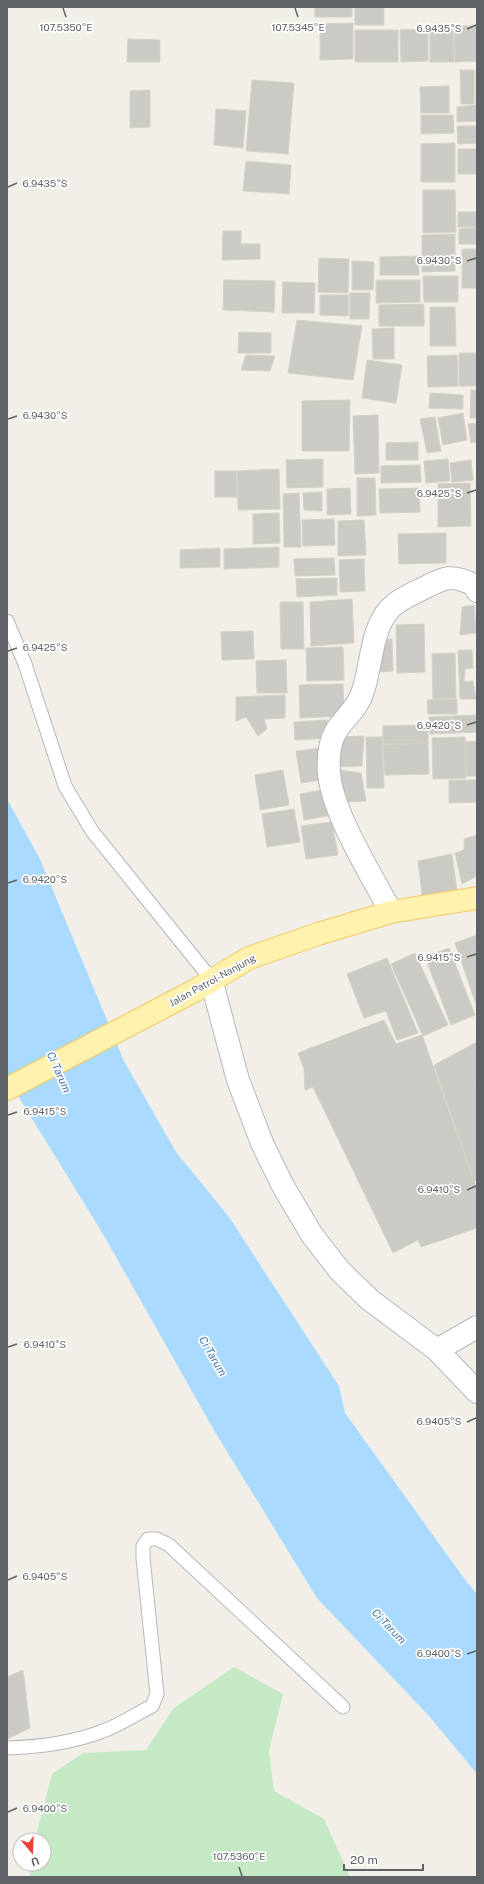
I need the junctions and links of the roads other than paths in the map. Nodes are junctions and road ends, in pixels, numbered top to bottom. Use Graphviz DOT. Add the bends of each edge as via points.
graph roads {
  1 [pos="477,591"];
  2 [pos="7,620"];
  3 [pos="477,898"];
  4 [pos="391,912"];
  5 [pos="211,979"];
  6 [pos="7,1089"];
  7 [pos="477,1327"];
  8 [pos="437,1350"];
  9 [pos="477,1392"];
  10 [pos="343,1707"];
  11 [pos="7,1748"];
  1 -- 4 [label="street" via="474,585 455,577 440,579 394,605 383,619 375,636 363,692 355,709 335,732 330,746 329,773 337,804"];
  2 -- 5 [label="lane" via="26,664 65,786 92,831"];
  3 -- 4 [label="main road, Jalan Patrol-Nanjung"];
  4 -- 5 [label="main road, Jalan Patrol-Nanjung" via="249,958"];
  5 -- 6 [label="main road, Jalan Patrol-Nanjung" via="194,991"];
  5 -- 8 [label="street" via="238,1080 262,1144 312,1235 340,1271 370,1300"];
  7 -- 8 [label="street"];
  8 -- 9 [label="street"];
  10 -- 11 [label="lane" via="169,1545 157,1539 148,1539 143,1546 143,1558 157,1694 152,1706 104,1731 76,1740 39,1747"];
}
